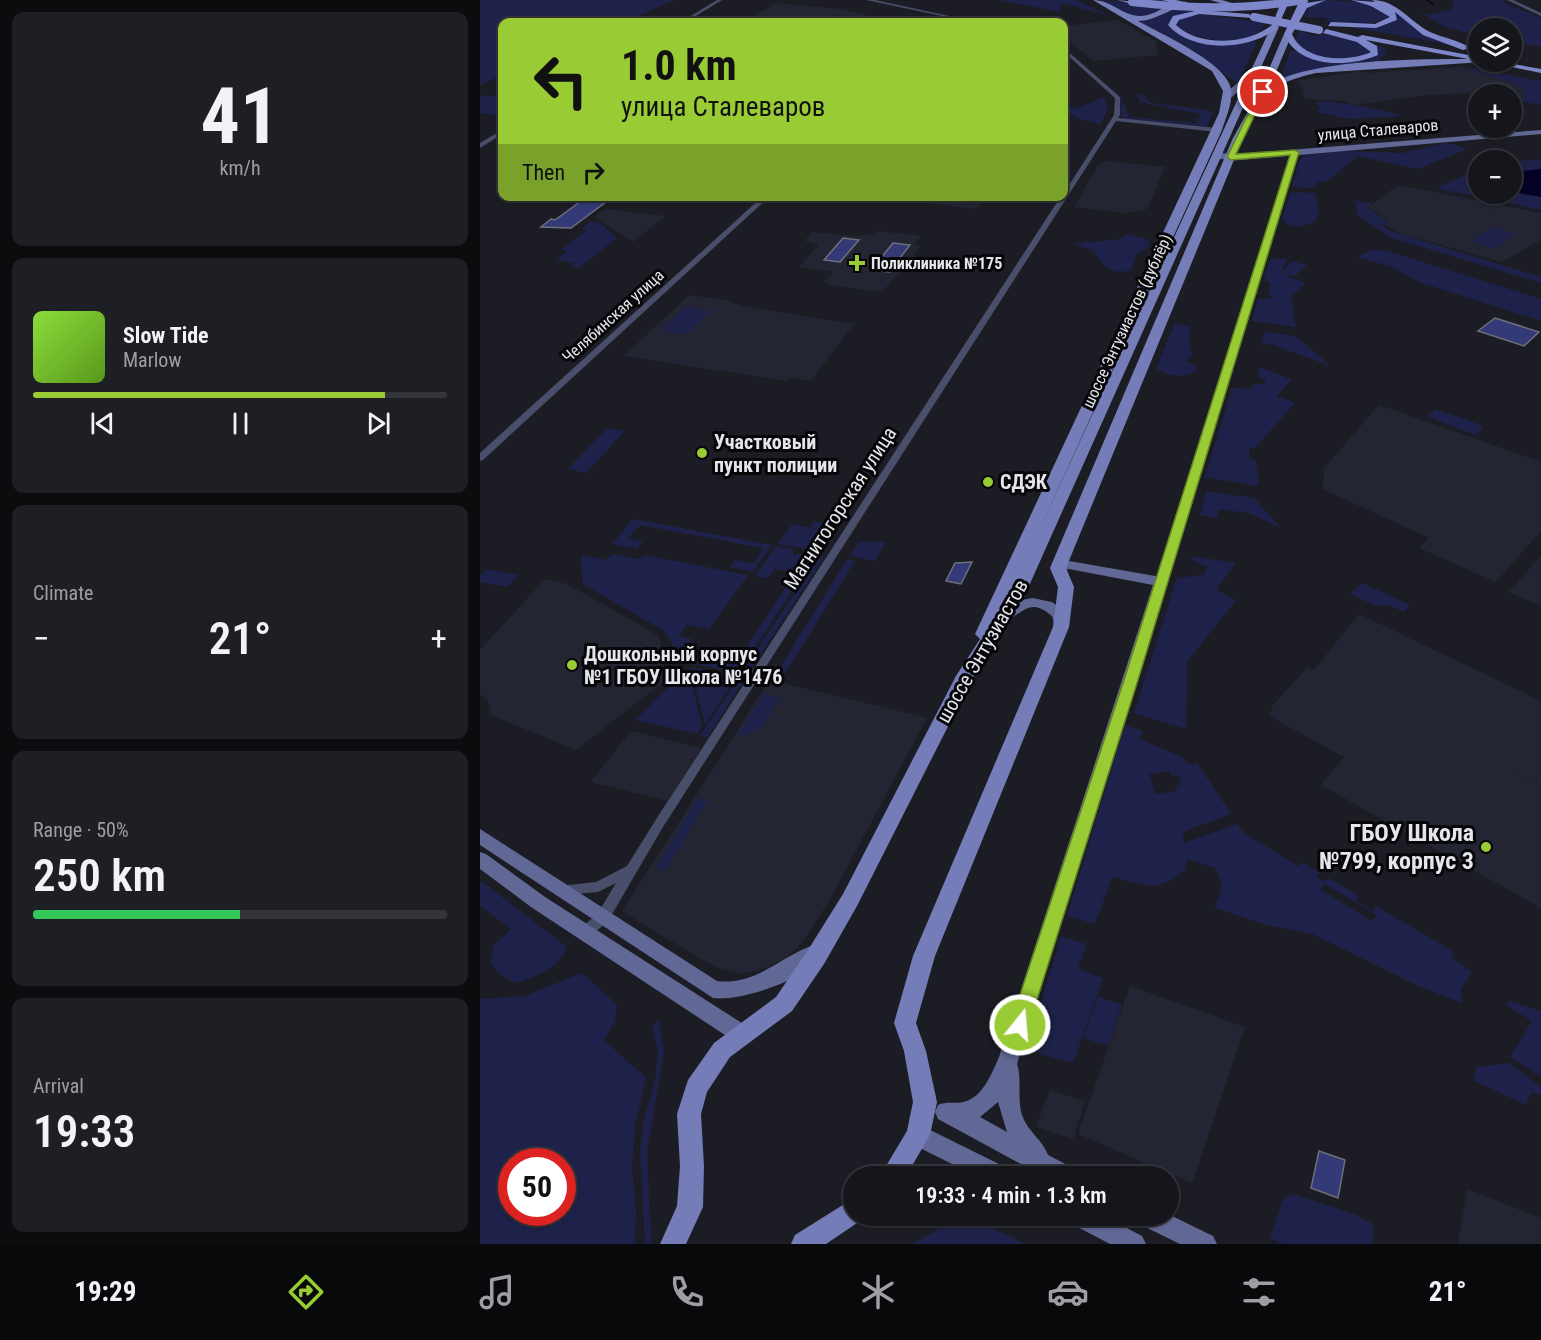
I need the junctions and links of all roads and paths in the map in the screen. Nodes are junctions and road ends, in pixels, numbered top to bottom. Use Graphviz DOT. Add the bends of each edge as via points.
graph roads {
  1 [pos="720,0"];
  2 [pos="868,0"];
  3 [pos="1097,0"];
  4 [pos="1121,0"];
  5 [pos="1165,0"];
  6 [pos="1214,0"];
  7 [pos="1280,0"];
  8 [pos="1286,0"];
  9 [pos="1304,0"];
  10 [pos="1322,0"];
  11 [pos="1355,0"];
  12 [pos="1376,0"];
  13 [pos="1509,0"];
  14 [pos="1192,2"];
  15 [pos="1282,10"];
  16 [pos="1298,12"];
  17 [pos="1252,14"];
  18 [pos="1541,15"];
  19 [pos="1128,17"];
  20 [pos="690,18"];
  21 [pos="946,18"];
  22 [pos="1275,27"];
  23 [pos="1323,27"];
  24 [pos="1288,34"];
  25 [pos="1468,49"];
  26 [pos="1468,50"];
  27 [pos="1068,53"];
  28 [pos="1468,58"];
  29 [pos="1468,60"];
  30 [pos="1522,61"];
  31 [pos="1541,64"];
  32 [pos="1522,67"];
  33 [pos="1541,71"];
  34 [pos="1255,72"];
  35 [pos="1263,92"];
  36 [pos="1229,95"];
  37 [pos="1114,119"];
  38 [pos="1217,130"];
  39 [pos="1541,132"];
  40 [pos="498,135"];
  41 [pos="480,146"];
  42 [pos="1295,152"];
  43 [pos="1218,156"];
  44 [pos="1231,157"];
  45 [pos="1068,191"];
  46 [pos="762,201"];
  47 [pos="1061,201"];
  48 [pos="480,458"];
  49 [pos="1063,564"];
  50 [pos="1161,582"];
  51 [pos="1005,615"];
  52 [pos="1061,627"];
  53 [pos="965,676"];
  54 [pos="480,836"];
  55 [pos="480,859"];
  56 [pos="633,867"];
  57 [pos="564,890"];
  58 [pos="603,917"];
  59 [pos="585,933"];
  60 [pos="822,948"];
  61 [pos="741,1034"];
  62 [pos="1009,1057"];
  63 [pos="936,1107"];
  64 [pos="918,1135"];
  65 [pos="898,1166"];
  66 [pos="979,1166"];
  67 [pos="1046,1166"];
  68 [pos="1052,1166"];
  69 [pos="843,1217"];
  70 [pos="1099,1226"];
  71 [pos="1168,1226"];
  72 [pos="673,1244"];
  73 [pos="804,1244"];
  74 [pos="1134,1244"];
  75 [pos="1205,1244"];
  1 -- 20 [label="street"];
  2 -- 21 [label="street"];
  3 -- 19 [label="main road"];
  4 -- 9 [label="highway, bridge" via="1223,8"];
  5 -- 14 [label="highway"];
  6 -- 17 [label="main road"];
  7 -- 15 [label="main road"];
  8 -- 15 [label="highway"];
  9 -- 16 [label="highway"];
  10 -- 16 [label="highway"];
  11 -- 23 [label="highway" via="1378,6 1394,18 1376,26"];
  12 -- 25 [label="highway" via="1438,39"];
  13 -- 18 [label="street"];
  14 -- 17 [label="highway"];
  14 -- 19 [label="main road" via="1170,4 1150,19"];
  15 -- 22 [label="highway"];
  16 -- 24 [label="highway"];
  17 -- 22 [label="highway" via="1187,14 1176,18 1172,25 1188,36 1231,42 1254,39"];
  17 -- 23 [label="highway, bridge"];
  19 -- 36 [label="main road" via="1215,69 1225,79"];
  22 -- 34 [label="main road, шоссе Энтузиастов"];
  23 -- 24 [label="highway" via="1366,43 1375,53 1348,59 1314,57 1293,46"];
  23 -- 26 [label="highway"];
  23 -- 28 [label="highway"];
  24 -- 35 [label="main road"];
  27 -- 37 [label="street, Магнитогорская улица" via="1118,98"];
  29 -- 35 [label="main road" via="1316,71 1290,77"];
  30 -- 31 [label="highway"];
  32 -- 33 [label="highway"];
  34 -- 36 [label="main road, шоссе Энтузиастов (дублёр)"];
  34 -- 43 [label="main road, шоссе Энтузиастов"];
  35 -- 44 [label="main road"];
  36 -- 38 [label="main road, шоссе Энтузиастов (дублёр)"];
  37 -- 38 [label="street"];
  37 -- 45 [label="street, Магнитогорская улица"];
  38 -- 53 [label="main road, шоссе Энтузиастов (дублёр)"];
  39 -- 42 [label="main road, улица Сталеваров"];
  40 -- 41 [label="street"];
  42 -- 44 [label="main road, улица Сталеваров"];
  42 -- 50 [label="street"];
  43 -- 44 [label="main road, улица Сталеваров"];
  43 -- 51 [label="main road, шоссе Энтузиастов"];
  44 -- 49 [label="main road"];
  46 -- 48 [label="street, Челябинская улица"];
  47 -- 56 [label="street, Магнитогорская улица"];
  49 -- 50 [label="main road"];
  49 -- 52 [label="main road" via="1066,587"];
  50 -- 62 [label="main road"];
  51 -- 52 [label="main road" via="1024,603 1045,604 1059,614"];
  51 -- 53 [label="main road, шоссе Энтузиастов"];
  52 -- 63 [label="main road" via="924,956 905,1023"];
  53 -- 60 [label="main road, шоссе Энтузиастов"];
  54 -- 57 [label="main road"];
  55 -- 59 [label="main road"];
  56 -- 57 [label="street, Магнитогорская улица" via="598,887"];
  56 -- 58 [label="street"];
  57 -- 58 [label="main road"];
  58 -- 59 [label="street"];
  58 -- 60 [label="main road" via="724,993 773,977"];
  59 -- 61 [label="main road"];
  60 -- 61 [label="main road, шоссе Энтузиастов" via="784,1005"];
  61 -- 72 [label="main road, шоссе Энтузиастов" via="722,1050 696,1088 689,1114 690,1207"];
  62 -- 63 [label="main road" via="994,1089 978,1106 960,1115"];
  62 -- 68 [label="main road" via="1007,1098 1016,1131"];
  63 -- 64 [label="main road"];
  63 -- 67 [label="main road"];
  64 -- 65 [label="main road"];
  64 -- 66 [label="main road"];
  69 -- 73 [label="main road"];
  70 -- 74 [label="main road"];
  71 -- 75 [label="main road"];
}
